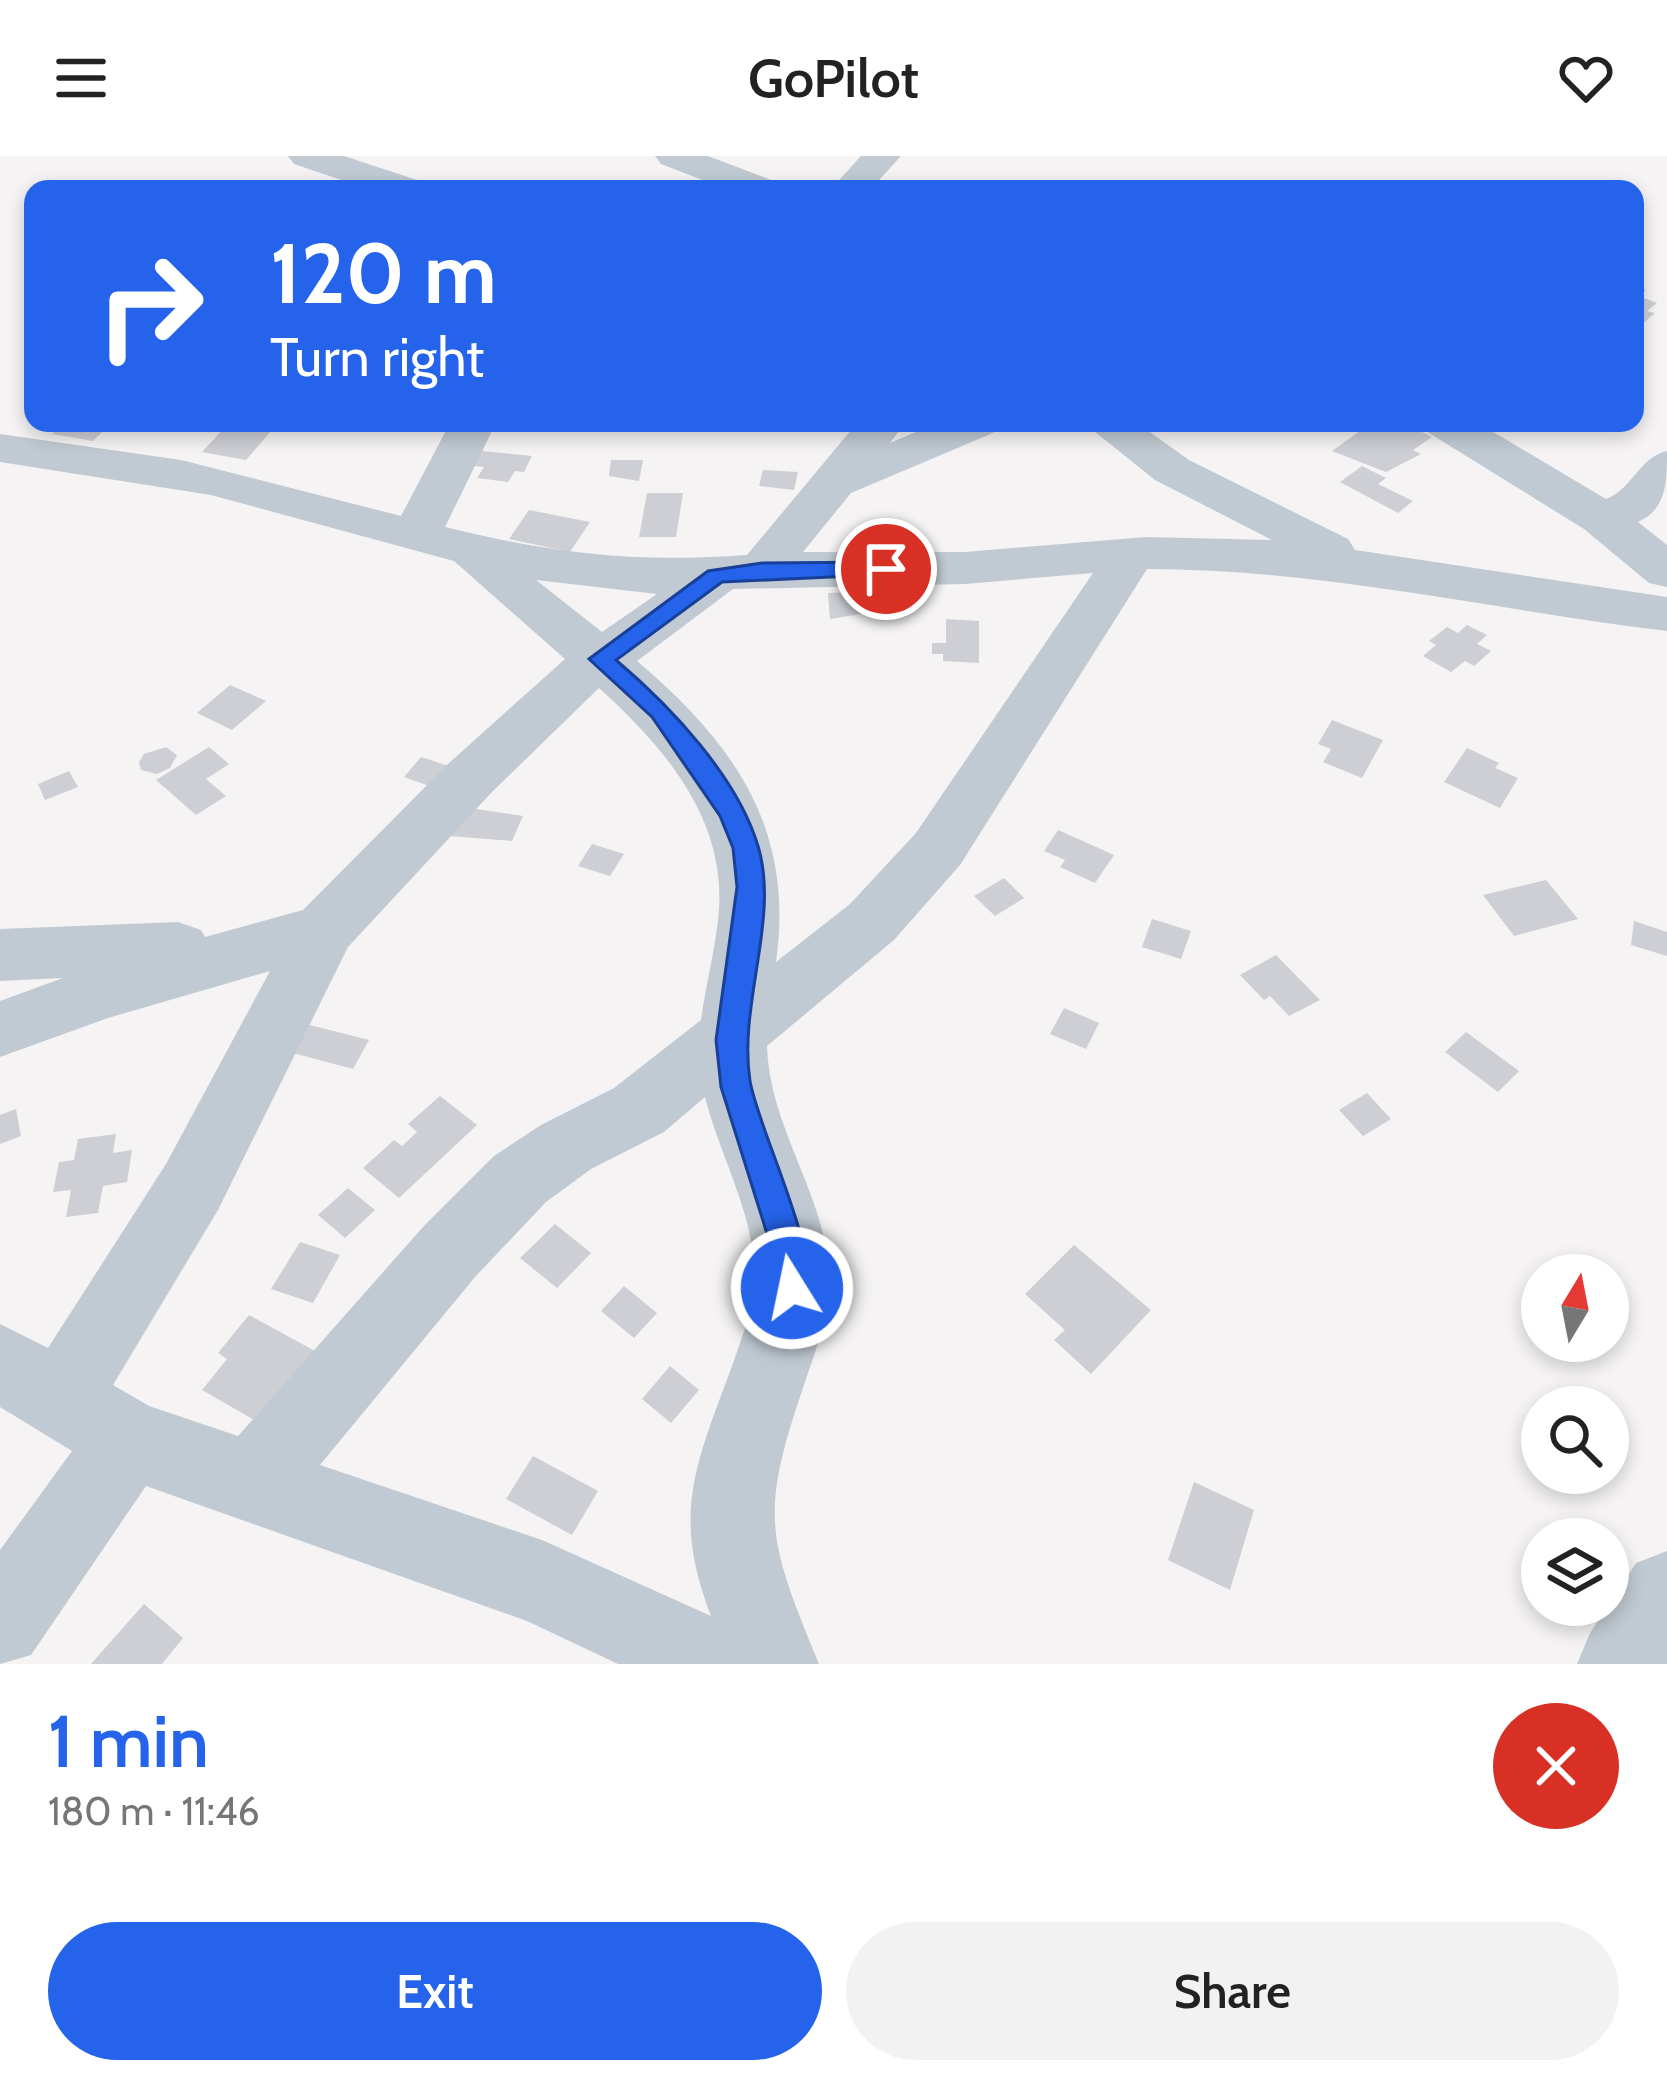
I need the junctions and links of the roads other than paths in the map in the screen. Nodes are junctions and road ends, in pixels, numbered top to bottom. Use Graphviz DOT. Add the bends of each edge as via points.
graph roads {
  1 [pos="307,156"];
  2 [pos="674,156"];
  3 [pos="882,156"];
  4 [pos="411,178"];
  5 [pos="737,180"];
  6 [pos="859,180"];
  7 [pos="126,432"];
  8 [pos="468,432"];
  9 [pos="875,432"];
  10 [pos="956,432"];
  11 [pos="1119,432"];
  12 [pos="1459,432"];
  13 [pos="0,448"];
  14 [pos="94,459"];
  15 [pos="1667,465"];
  16 [pos="831,486"];
  17 [pos="1602,518"];
  18 [pos="416,536"];
  19 [pos="471,549"];
  20 [pos="1131,555"];
  21 [pos="1359,563"];
  22 [pos="1667,571"];
  23 [pos="739,573"];
  24 [pos="1558,603"];
  25 [pos="1667,614"];
  26 [pos="601,659"];
  27 [pos="1667,662"];
  28 [pos="295,939"];
  29 [pos="0,955"];
  30 [pos="0,1029"];
  31 [pos="731,1040"];
  32 [pos="64,1402"];
  33 [pos="251,1484"];
  34 [pos="1667,1594"];
  35 [pos="0,1624"];
  36 [pos="716,1664"];
  37 [pos="775,1664"];
  38 [pos="1621,1664"];
  1 -- 4 [label="street"];
  2 -- 5 [label="street"];
  3 -- 6 [label="street"];
  7 -- 14 [label="street"];
  8 -- 18 [label="street"];
  9 -- 16 [label="street"];
  10 -- 16 [label="street"];
  11 -- 21 [label="street" via="1172,470"];
  12 -- 17 [label="street"];
  13 -- 14 [label="street"];
  14 -- 18 [label="street" via="237,487"];
  15 -- 17 [label="street" via="1636,505"];
  16 -- 23 [label="street"];
  17 -- 22 [label="street"];
  18 -- 19 [label="street"];
  19 -- 23 [label="street" via="609,574"];
  19 -- 26 [label="street"];
  20 -- 21 [label="street"];
  20 -- 23 [label="street"];
  20 -- 31 [label="street" via="938,849 872,922"];
  21 -- 24 [label="street"];
  23 -- 26 [label="street"];
  24 -- 25 [label="street"];
  24 -- 27 [label="street"];
  26 -- 28 [label="street"];
  26 -- 31 [label="street" via="661,711 731,812 746,848 751,887"];
  28 -- 29 [label="street"];
  28 -- 30 [label="street" via="100,992"];
  28 -- 32 [label="street" via="192,1187"];
  31 -- 33 [label="street" via="639,1110 520,1179"];
  31 -- 37 [label="street" via="736,1087 791,1265 792,1288 730,1518"];
  32 -- 33 [label="street"];
  32 -- 35 [label="street"];
  33 -- 36 [label="street" via="542,1583"];
  34 -- 38 [label="street"];
}
